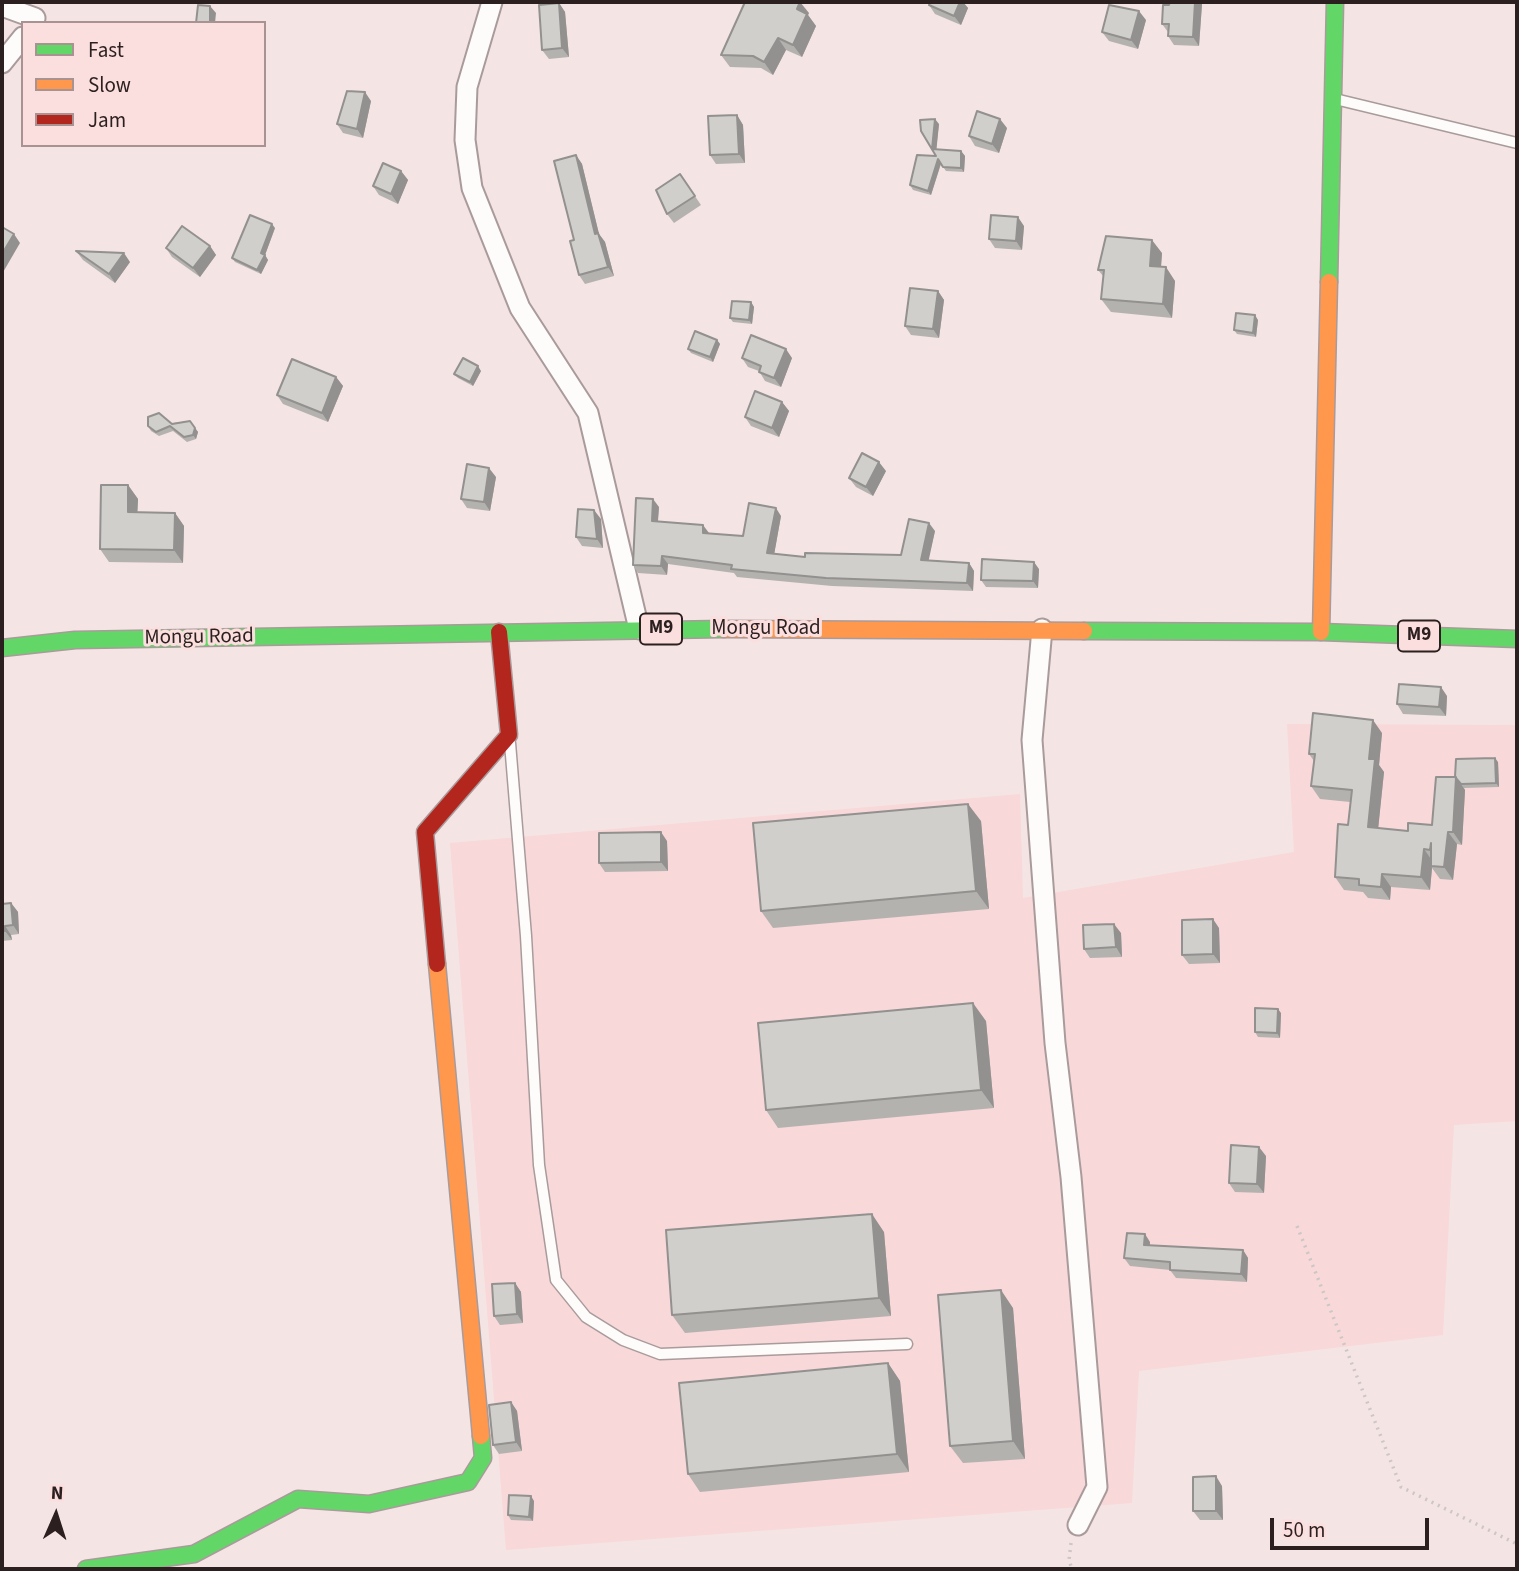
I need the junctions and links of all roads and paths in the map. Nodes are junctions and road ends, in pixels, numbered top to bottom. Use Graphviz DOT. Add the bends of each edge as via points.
graph roads {
  1 [pos="492,2"];
  2 [pos="1335,2"];
  3 [pos="2,6"];
  4 [pos="37,14"];
  5 [pos="21,39"];
  6 [pos="2,63"];
  7 [pos="1334,99"];
  8 [pos="1517,143"];
  9 [pos="639,629"];
  10 [pos="1042,629"];
  11 [pos="499,632"];
  12 [pos="1321,632"];
  13 [pos="1516,642"];
  14 [pos="2,648"];
  15 [pos="509,735"];
  16 [pos="1297,1226"];
  17 [pos="907,1344"];
  18 [pos="1078,1525"];
  19 [pos="1517,1544"];
  20 [pos="86,1569"];
  21 [pos="1072,1569"];
  1 -- 9 [label="street" via="467,87 465,140 472,188 520,308 588,413"];
  2 -- 7 [label="main road"];
  3 -- 4 [label="street"];
  5 -- 6 [label="street"];
  7 -- 8 [label="lane"];
  7 -- 12 [label="main road"];
  9 -- 10 [label="main road, Mongu Road / M9"];
  9 -- 11 [label="main road, Mongu Road / M9"];
  10 -- 12 [label="main road, Mongu Road / M9"];
  10 -- 18 [label="street" via="1032,740 1097,1487"];
  11 -- 14 [label="main road, Mongu Road / M9" via="75,640"];
  11 -- 15 [label="main road"];
  12 -- 13 [label="main road, M9"];
  15 -- 17 [label="lane" via="539,1166 556,1280 586,1317 623,1340 660,1354"];
  15 -- 20 [label="main road" via="425,832 484,1458 468,1482 369,1504 298,1499 194,1554"];
  16 -- 19 [label="path" via="1401,1487"];
  18 -- 21 [label="path" via="1070,1548"];
}
